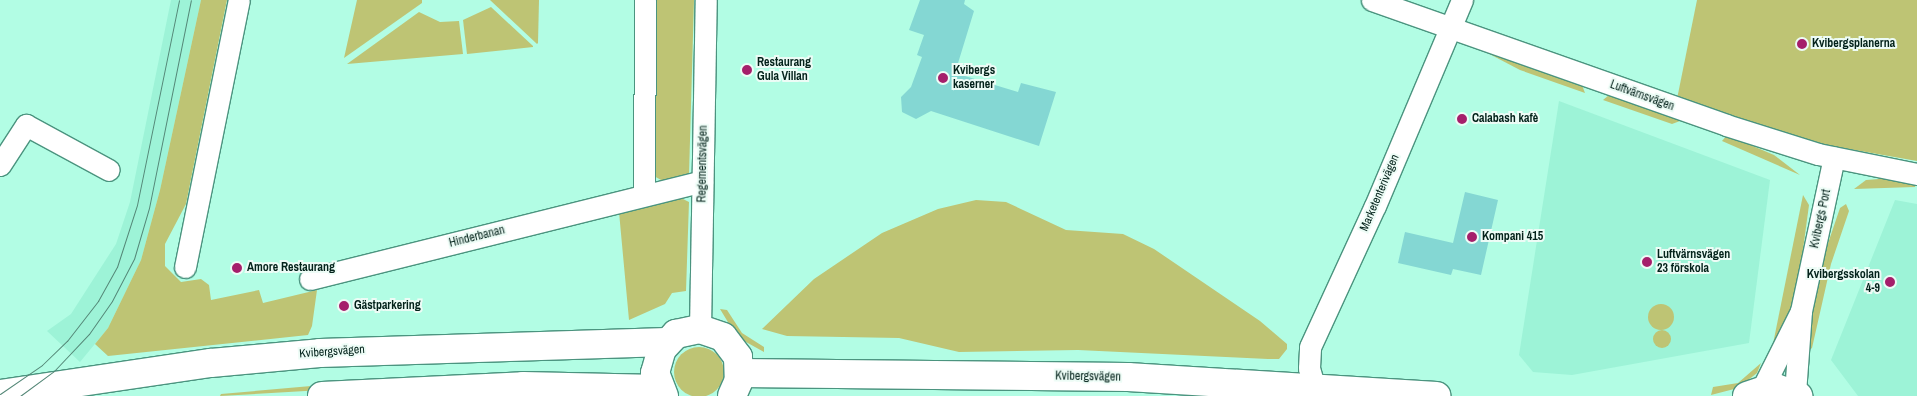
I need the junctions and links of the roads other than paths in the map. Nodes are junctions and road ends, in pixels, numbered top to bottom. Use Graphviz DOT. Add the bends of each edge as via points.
graph roads {
  1 [pos="239,0"];
  2 [pos="645,0"];
  3 [pos="706,0"];
  4 [pos="1372,0"];
  5 [pos="1462,0"];
  6 [pos="1450,24"];
  7 [pos="1834,156"];
  8 [pos="0,165"];
  9 [pos="109,170"];
  10 [pos="1917,174"];
  11 [pos="702,181"];
  12 [pos="644,193"];
  13 [pos="185,267"];
  14 [pos="310,279"];
  15 [pos="1801,311"];
  16 [pos="700,329"];
  17 [pos="667,342"];
  18 [pos="736,385"];
  19 [pos="661,392"];
  20 [pos="1316,392"];
  21 [pos="1754,392"];
  22 [pos="392,393"];
  23 [pos="0,394"];
  24 [pos="1797,394"];
  25 [pos="322,396"];
  26 [pos="1436,396"];
  1 -- 13 [label="street"];
  2 -- 12 [label="street"];
  3 -- 11 [label="street, Regementsvägen"];
  4 -- 6 [label="street, Luftvärnsvägen"];
  5 -- 6 [label="street, Marketenterivägen"];
  6 -- 7 [label="street, Luftvärnsvägen" via="1688,113"];
  6 -- 20 [label="street, Marketenterivägen" via="1375,206 1310,347"];
  7 -- 10 [label="street, Luftvärnsvägen"];
  7 -- 15 [label="street, Kvibergs Port"];
  8 -- 9 [label="street" via="26,125"];
  11 -- 12 [label="street, Hinderbanan"];
  11 -- 16 [label="street, Regementsvägen"];
  12 -- 14 [label="street, Hinderbanan"];
  15 -- 21 [label="street, Kvibergs Port"];
  15 -- 24 [label="street, Kvibergs Port"];
  16 -- 17 [label="street, Kvibergsvägen" via="682,332"];
  16 -- 18 [label="street, Kvibergsvägen" via="716,333 729,343 738,357"];
  17 -- 19 [label="street" via="656,364"];
  17 -- 23 [label="street, Kvibergsvägen" via="320,352 211,363"];
  18 -- 20 [label="street, Kvibergsvägen" via="1128,377"];
  19 -- 22 [label="street" via="523,386"];
  20 -- 26 [label="street, Kvibergsvägen"];
  21 -- 24 [label="street" via="1784,388"];
  22 -- 25 [label="street"];
}
